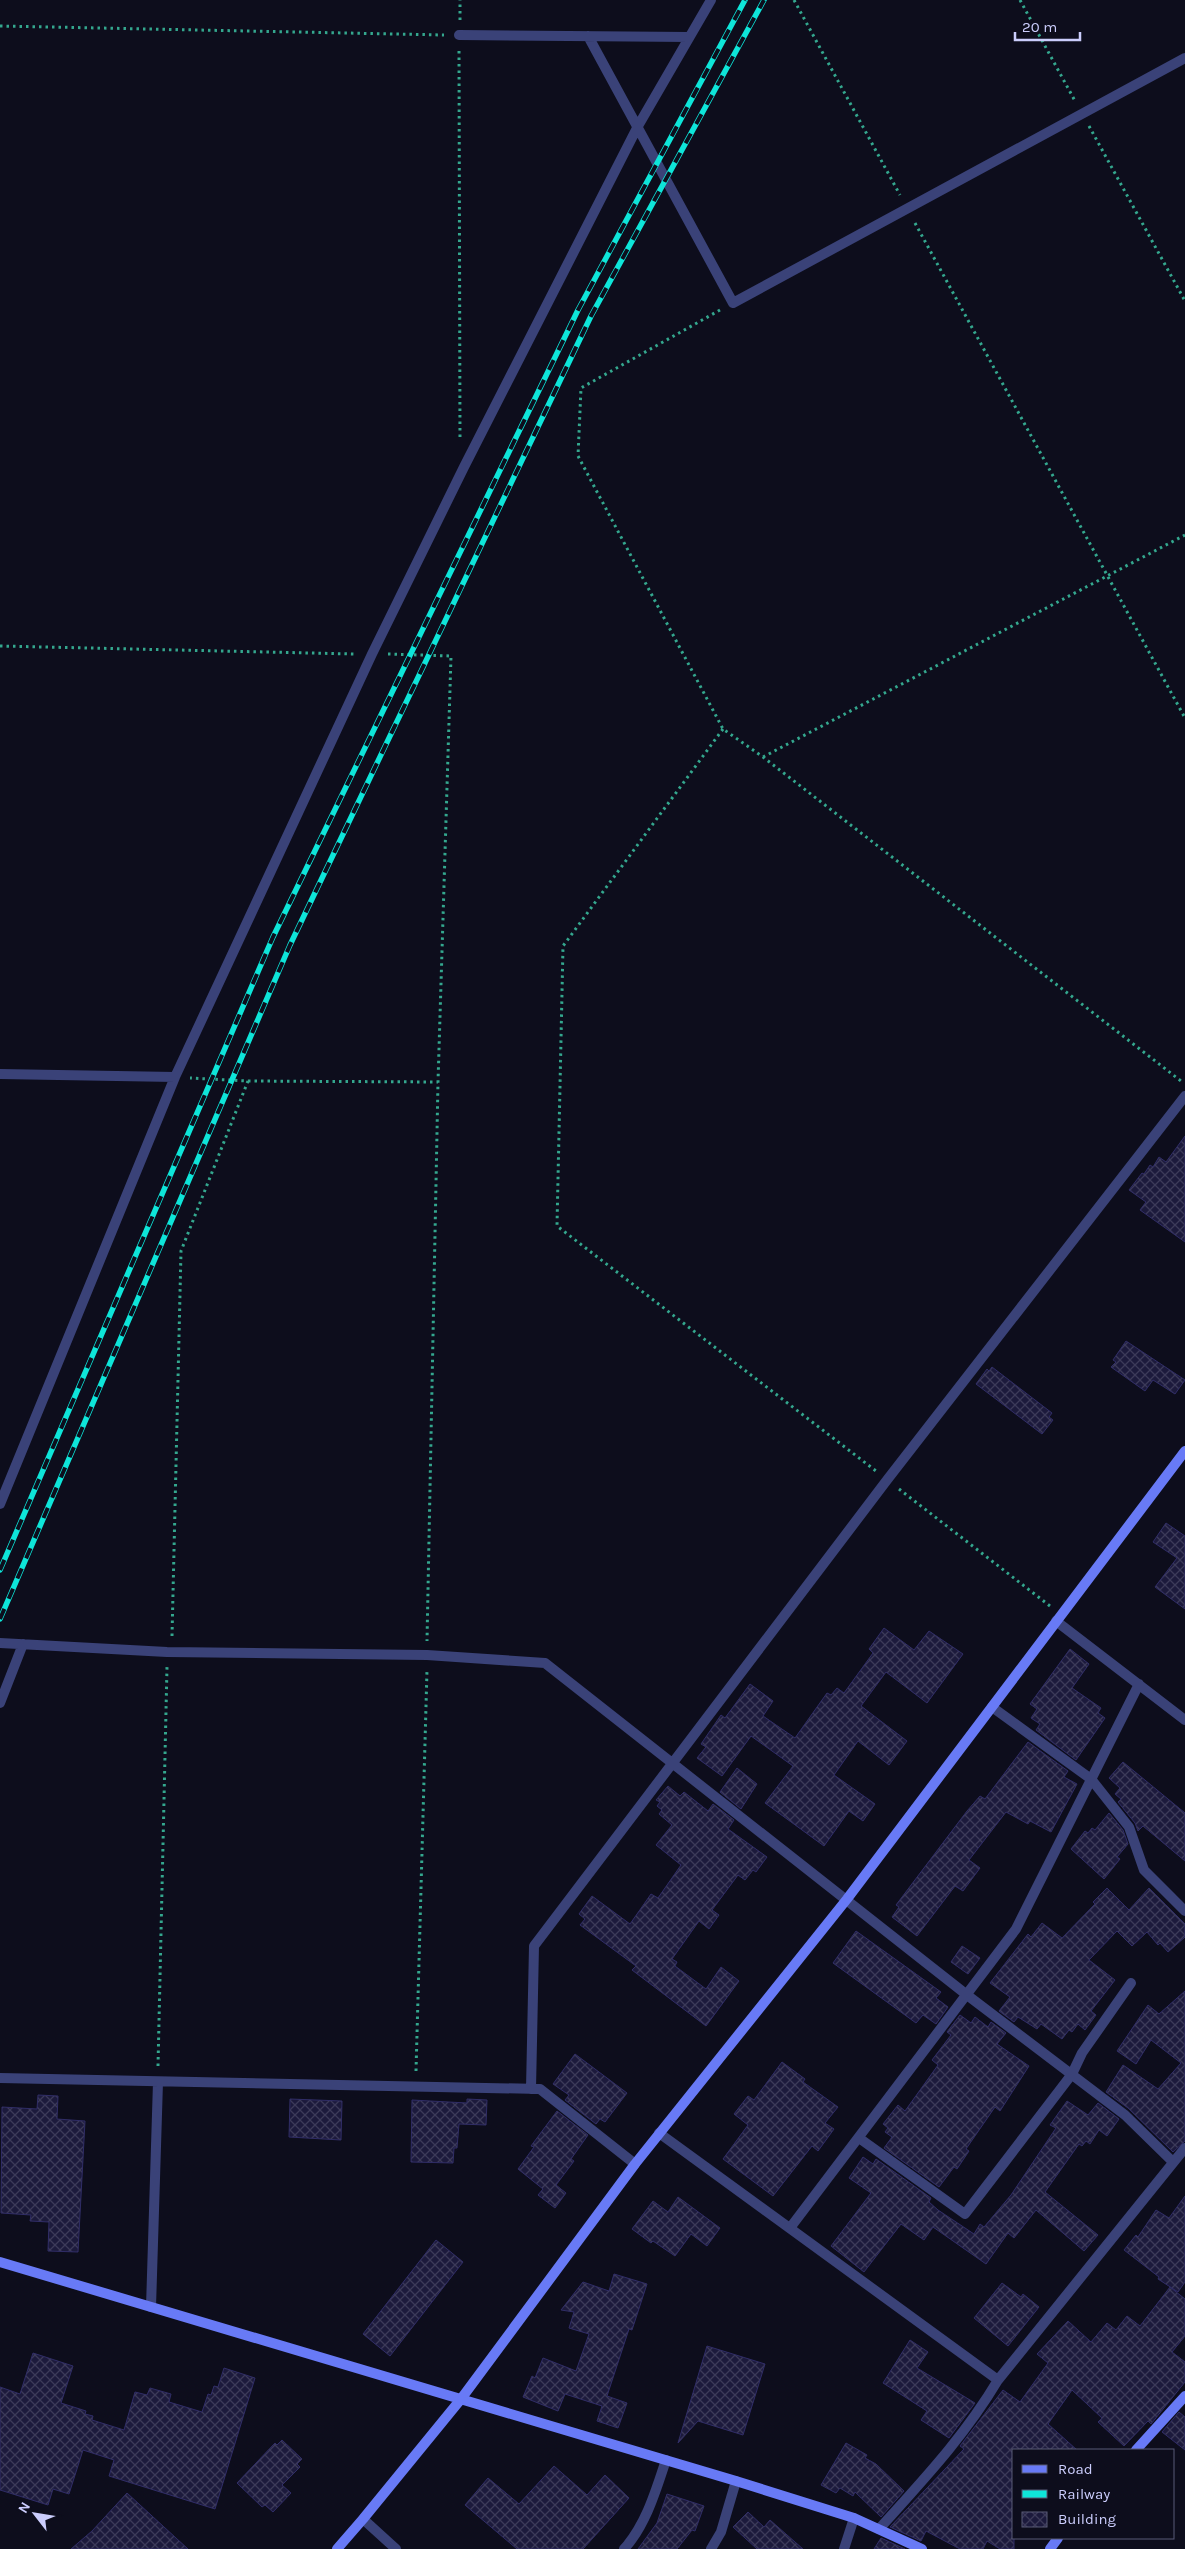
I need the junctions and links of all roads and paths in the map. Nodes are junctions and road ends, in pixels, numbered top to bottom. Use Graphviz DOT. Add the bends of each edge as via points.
graph roads {
  1 [pos="460,0"];
  2 [pos="711,0"];
  3 [pos="794,0"];
  4 [pos="1020,0"];
  5 [pos="0,26"];
  6 [pos="459,35"];
  7 [pos="588,36"];
  8 [pos="689,37"];
  9 [pos="1185,58"];
  10 [pos="1082,114"];
  11 [pos="638,126"];
  12 [pos="907,209"];
  13 [pos="1185,301"];
  14 [pos="733,303"];
  15 [pos="460,446"];
  16 [pos="1185,535"];
  17 [pos="1107,576"];
  18 [pos="0,646"];
  19 [pos="372,654"];
  20 [pos="1185,718"];
  21 [pos="723,730"];
  22 [pos="763,757"];
  23 [pos="0,1074"];
  24 [pos="175,1077"];
  25 [pos="248,1081"];
  26 [pos="438,1082"];
  27 [pos="1185,1084"];
  28 [pos="1185,1096"];
  29 [pos="1185,1451"];
  30 [pos="887,1480"];
  31 [pos="0,1504"];
  32 [pos="1059,1618"];
  33 [pos="0,1643"];
  34 [pos="23,1644"];
  35 [pos="167,1652"];
  36 [pos="427,1655"];
  37 [pos="1139,1684"];
  38 [pos="0,1703"];
  39 [pos="992,1707"];
  40 [pos="1183,1714"];
  41 [pos="672,1762"];
  42 [pos="1091,1779"];
  43 [pos="847,1899"];
  44 [pos="1185,1911"];
  45 [pos="1131,1983"];
  46 [pos="968,1995"];
  47 [pos="1072,2074"];
  48 [pos="0,2078"];
  49 [pos="158,2082"];
  50 [pos="416,2088"];
  51 [pos="531,2089"];
  52 [pos="659,2133"];
  53 [pos="859,2138"];
  54 [pos="1185,2148"];
  55 [pos="1173,2162"];
  56 [pos="635,2164"];
  57 [pos="790,2228"];
  58 [pos="0,2262"];
  59 [pos="151,2306"];
  60 [pos="998,2380"];
  61 [pos="1185,2396"];
  62 [pos="461,2399"];
  63 [pos="1137,2449"];
  64 [pos="666,2460"];
  65 [pos="736,2481"];
  66 [pos="854,2518"];
  67 [pos="363,2520"];
  68 [pos="880,2530"];
  69 [pos="336,2549"];
  70 [pos="396,2549"];
  71 [pos="624,2549"];
  72 [pos="711,2549"];
  73 [pos="844,2549"];
  74 [pos="922,2549"];
  1 -- 6 [label="path"];
  2 -- 8 [label="street"];
  3 -- 12 [label="path"];
  4 -- 10 [label="path"];
  5 -- 6 [label="path"];
  6 -- 7 [label="street"];
  6 -- 15 [label="path"];
  7 -- 8 [label="street"];
  7 -- 11 [label="street"];
  8 -- 11 [label="street"];
  9 -- 10 [label="street"];
  10 -- 12 [label="street"];
  10 -- 13 [label="path"];
  11 -- 14 [label="street"];
  11 -- 19 [label="street"];
  12 -- 14 [label="street"];
  12 -- 17 [label="path"];
  14 -- 21 [label="path" via="581,388 578,456"];
  16 -- 17 [label="path"];
  17 -- 20 [label="path"];
  17 -- 22 [label="path"];
  18 -- 19 [label="path"];
  19 -- 24 [label="street"];
  19 -- 26 [label="path" via="452,656"];
  21 -- 22 [label="path"];
  21 -- 30 [label="path" via="563,946 557,1226"];
  22 -- 27 [label="path"];
  23 -- 24 [label="street"];
  24 -- 25 [label="path"];
  24 -- 31 [label="street"];
  25 -- 26 [label="path"];
  25 -- 35 [label="path" via="181,1251 172,1636"];
  26 -- 36 [label="path"];
  28 -- 30 [label="street"];
  29 -- 32 [label="street"];
  30 -- 32 [label="path"];
  30 -- 41 [label="street"];
  32 -- 37 [label="street"];
  32 -- 39 [label="street"];
  33 -- 34 [label="street"];
  34 -- 35 [label="street"];
  34 -- 38 [label="street"];
  35 -- 36 [label="street"];
  35 -- 49 [label="path"];
  36 -- 41 [label="street" via="545,1663"];
  36 -- 50 [label="path"];
  37 -- 40 [label="street"];
  37 -- 42 [label="street"];
  39 -- 42 [label="street"];
  39 -- 43 [label="street"];
  41 -- 43 [label="street"];
  41 -- 51 [label="street" via="534,1946"];
  42 -- 44 [label="street" via="1129,1827 1144,1870"];
  42 -- 46 [label="street" via="1016,1929"];
  43 -- 46 [label="street"];
  43 -- 52 [label="street"];
  45 -- 47 [label="street" via="1082,2052"];
  46 -- 47 [label="street"];
  46 -- 53 [label="street"];
  47 -- 53 [label="street" via="965,2214"];
  47 -- 55 [label="street" via="1125,2115"];
  48 -- 49 [label="street"];
  49 -- 50 [label="street"];
  49 -- 59 [label="street"];
  50 -- 51 [label="street"];
  51 -- 56 [label="street" via="540,2089"];
  52 -- 56 [label="street"];
  52 -- 57 [label="street"];
  53 -- 57 [label="street"];
  54 -- 55 [label="street"];
  55 -- 60 [label="street"];
  56 -- 62 [label="street"];
  57 -- 60 [label="street"];
  58 -- 59 [label="street"];
  59 -- 62 [label="street"];
  60 -- 68 [label="street" via="975,2418"];
  61 -- 63 [label="street"];
  62 -- 64 [label="street"];
  62 -- 67 [label="street"];
  64 -- 65 [label="street"];
  64 -- 71 [label="street" via="652,2501 632,2541"];
  65 -- 66 [label="street"];
  65 -- 72 [label="street" via="720,2532"];
  66 -- 68 [label="street"];
  66 -- 73 [label="street"];
  67 -- 69 [label="street"];
  67 -- 70 [label="street"];
  68 -- 74 [label="street"];
}
